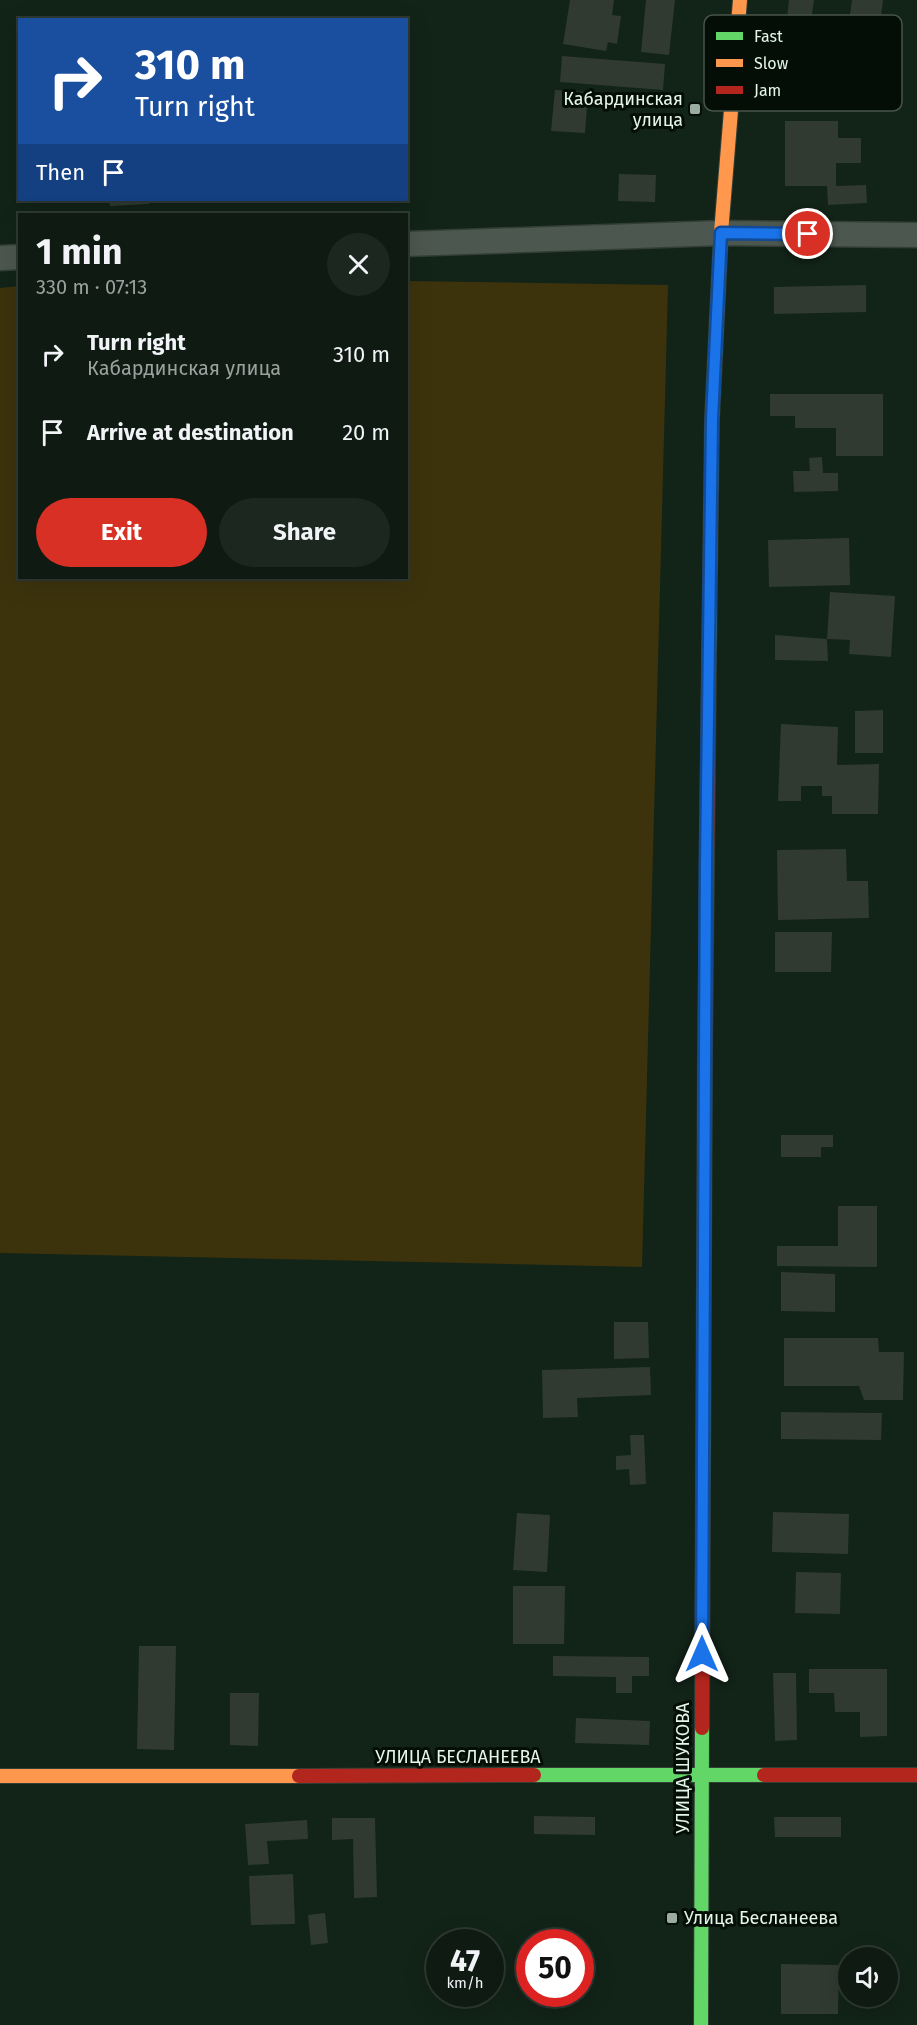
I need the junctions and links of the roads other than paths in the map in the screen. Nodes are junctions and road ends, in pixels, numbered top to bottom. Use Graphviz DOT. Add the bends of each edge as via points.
graph roads {
  1 [pos="740,0"];
  2 [pos="739,15"];
  3 [pos="731,111"];
  4 [pos="721,233"];
  5 [pos="917,235"];
  6 [pos="408,244"];
  7 [pos="18,257"];
  8 [pos="0,258"];
  9 [pos="701,1774"];
  10 [pos="917,1775"];
  11 [pos="0,1776"];
  12 [pos="701,2025"];
  1 -- 2 [label="main road, УЛИЦА ШУКОВА"];
  3 -- 4 [label="main road, УЛИЦА ШУКОВА"];
  4 -- 5 [label="street"];
  4 -- 6 [label="street"];
  4 -- 9 [label="main road, УЛИЦА ШУКОВА" via="712,419 706,864"];
  7 -- 8 [label="street"];
  9 -- 10 [label="main road, УЛИЦА БЕСЛАНЕЕВА"];
  9 -- 11 [label="main road, УЛИЦА БЕСЛАНЕЕВА"];
  9 -- 12 [label="main road, УЛИЦА ШУКОВА"];
}
